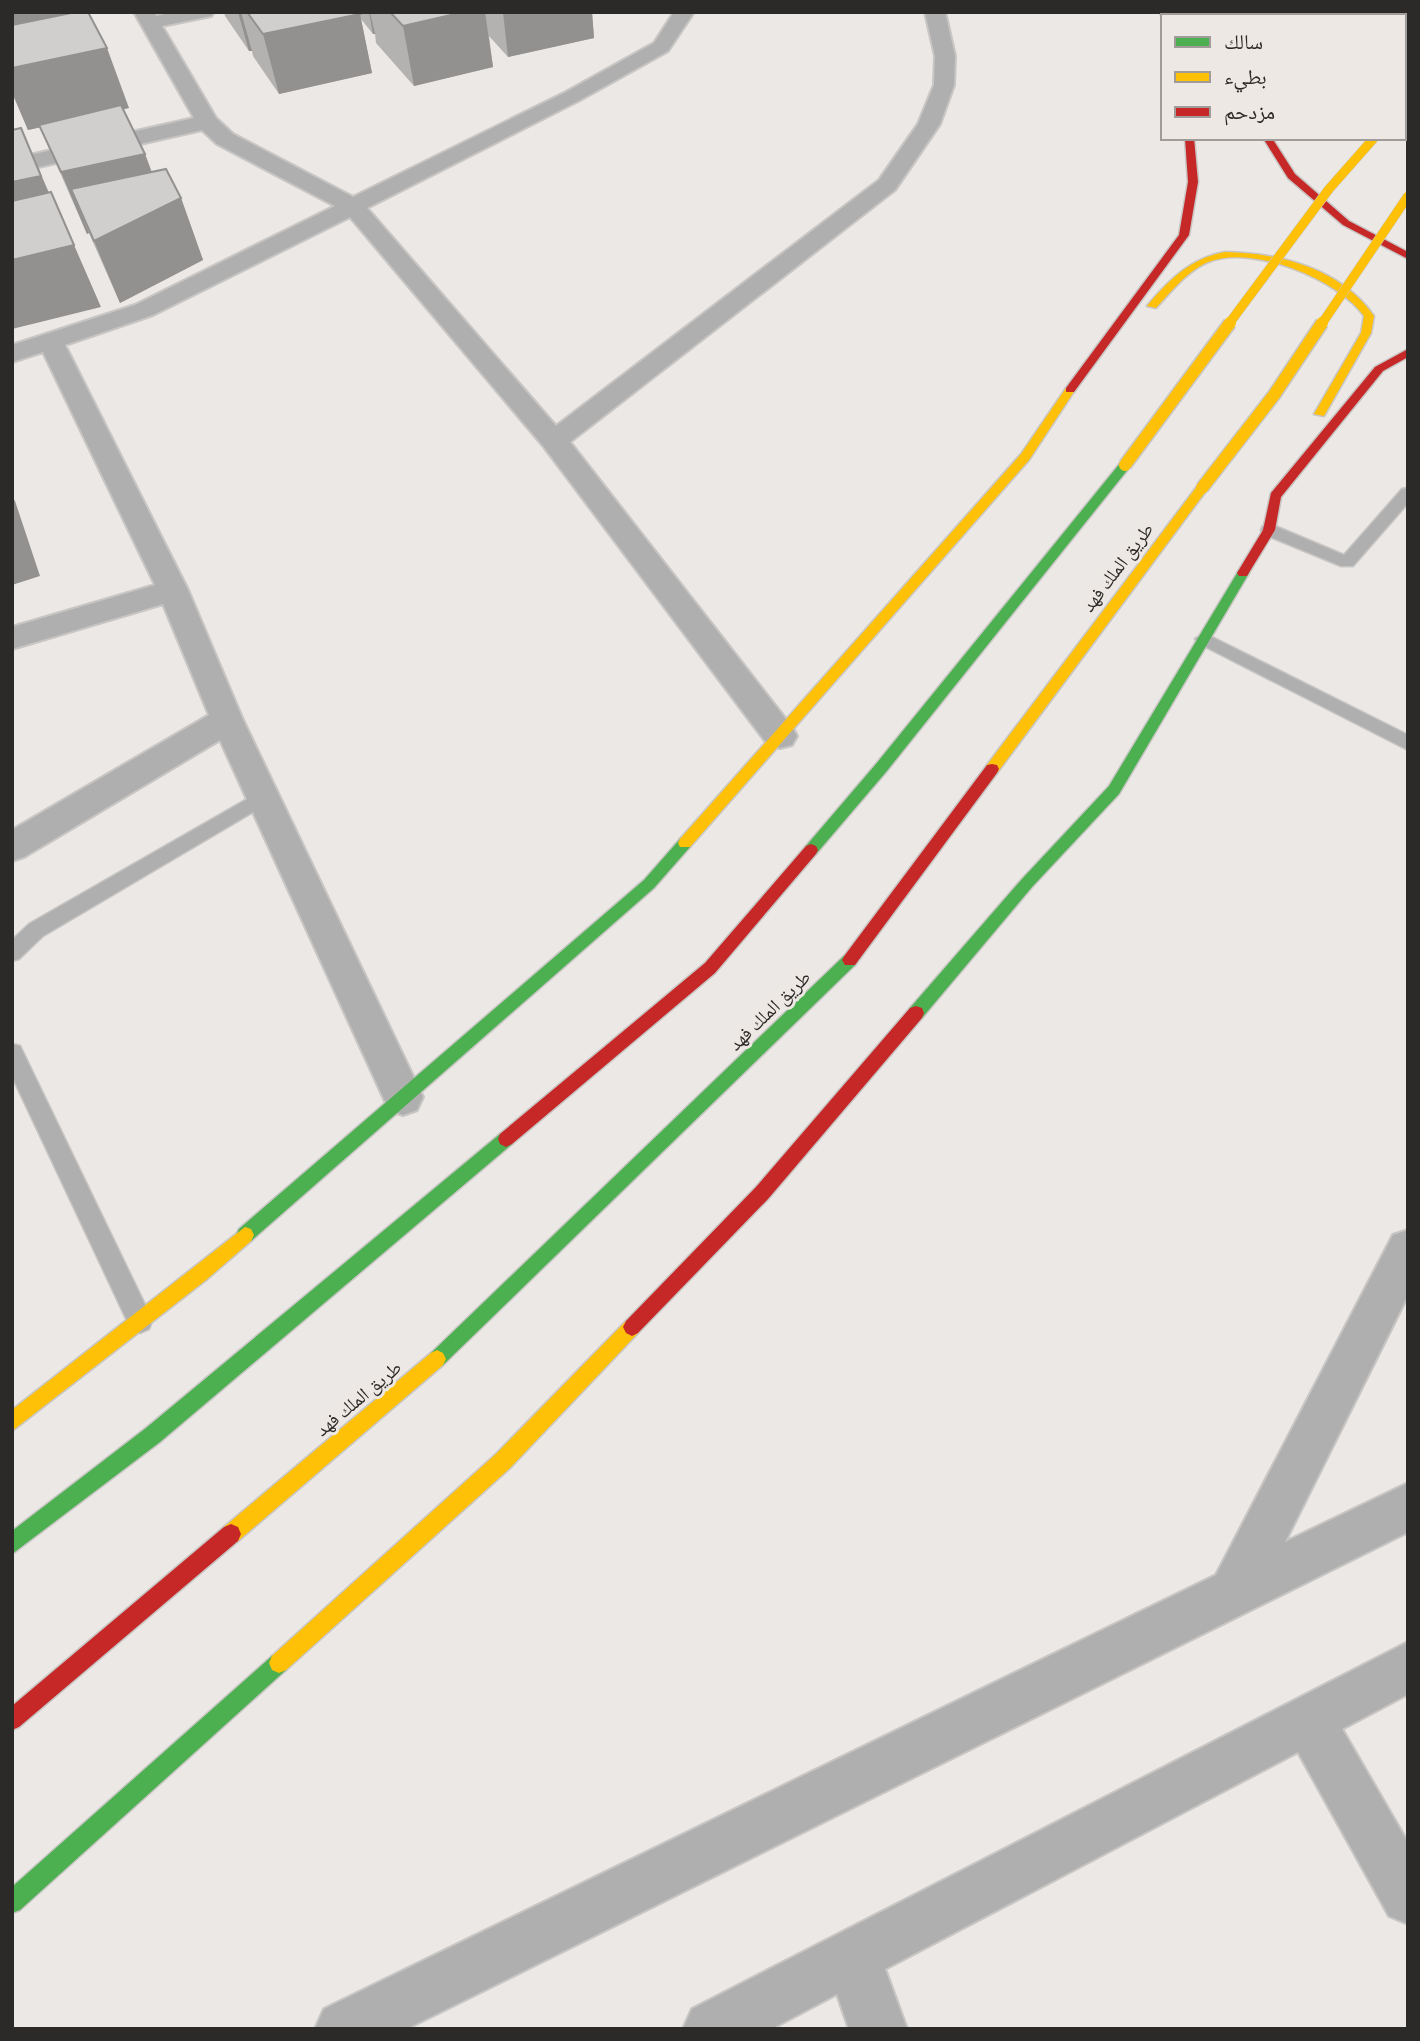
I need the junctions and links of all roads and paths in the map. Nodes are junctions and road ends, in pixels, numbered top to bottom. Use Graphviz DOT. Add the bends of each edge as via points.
graph roads {
  1 [pos="204,12"];
  2 [pos="684,12"];
  3 [pos="935,12"];
  4 [pos="147,18"];
  5 [pos="207,122"];
  6 [pos="1189,140"];
  7 [pos="1268,140"];
  8 [pos="1372,140"];
  9 [pos="12,166"];
  10 [pos="1408,196"];
  11 [pos="353,206"];
  12 [pos="1408,256"];
  13 [pos="51,343"];
  14 [pos="1408,352"];
  15 [pos="12,354"];
  16 [pos="1075,382"];
  17 [pos="554,441"];
  18 [pos="1408,493"];
  19 [pos="1275,496"];
  20 [pos="1269,530"];
  21 [pos="173,590"];
  22 [pos="12,638"];
  23 [pos="1204,639"];
  24 [pos="227,720"];
  25 [pos="780,736"];
  26 [pos="1408,743"];
  27 [pos="263,797"];
  28 [pos="12,847"];
  29 [pos="12,953"];
  30 [pos="12,1053"];
  31 [pos="18,1081"];
  32 [pos="404,1097"];
  33 [pos="1408,1250"];
  34 [pos="140,1321"];
  35 [pos="12,1422"];
  36 [pos="1408,1507"];
  37 [pos="12,1544"];
  38 [pos="1233,1593"];
  39 [pos="1408,1667"];
  40 [pos="1308,1718"];
  41 [pos="12,1720"];
  42 [pos="1408,1897"];
  43 [pos="12,1902"];
  44 [pos="852,1956"];
  45 [pos="344,2029"];
  46 [pos="712,2029"];
  47 [pos="878,2029"];
  1 -- 4 [label="street"];
  2 -- 11 [label="street" via="662,47"];
  3 -- 17 [label="street" via="945,56 944,85 929,124 887,185"];
  4 -- 5 [label="street"];
  5 -- 9 [label="street"];
  5 -- 11 [label="street" via="225,139"];
  6 -- 16 [label="main road" via="1193,182 1184,235"];
  7 -- 12 [label="main road" via="1291,176 1346,223"];
  8 -- 37 [label="main road, bridge" via="1329,189 1125,465 881,768 710,968 153,1435"];
  10 -- 41 [label="main road, طريق الملك فهد, bridge" via="1274,395 848,963 438,1357"];
  11 -- 13 [label="street" via="144,310"];
  11 -- 17 [label="street"];
  13 -- 15 [label="street"];
  13 -- 21 [label="street"];
  14 -- 19 [label="main road" via="1379,369"];
  16 -- 19 [label="main road" via="1183,276 1210,258 1240,254 1326,278 1352,295 1369,316 1366,333"];
  16 -- 25 [label="main road" via="1025,457"];
  17 -- 25 [label="street"];
  18 -- 20 [label="lane" via="1348,562"];
  19 -- 20 [label="main road"];
  20 -- 23 [label="main road"];
  21 -- 22 [label="street"];
  21 -- 24 [label="street"];
  23 -- 26 [label="lane"];
  23 -- 43 [label="main road" via="1114,790 1027,883 762,1193 503,1461"];
  24 -- 27 [label="street"];
  24 -- 28 [label="street"];
  25 -- 32 [label="main road" via="649,884"];
  27 -- 29 [label="lane" via="36,930"];
  27 -- 32 [label="street"];
  30 -- 31 [label="lane"];
  31 -- 34 [label="lane"];
  32 -- 34 [label="main road"];
  33 -- 38 [label="street"];
  34 -- 35 [label="main road"];
  36 -- 38 [label="street"];
  38 -- 45 [label="street"];
  39 -- 40 [label="street"];
  40 -- 42 [label="street"];
  40 -- 44 [label="street"];
  44 -- 46 [label="street"];
  44 -- 47 [label="street"];
}
